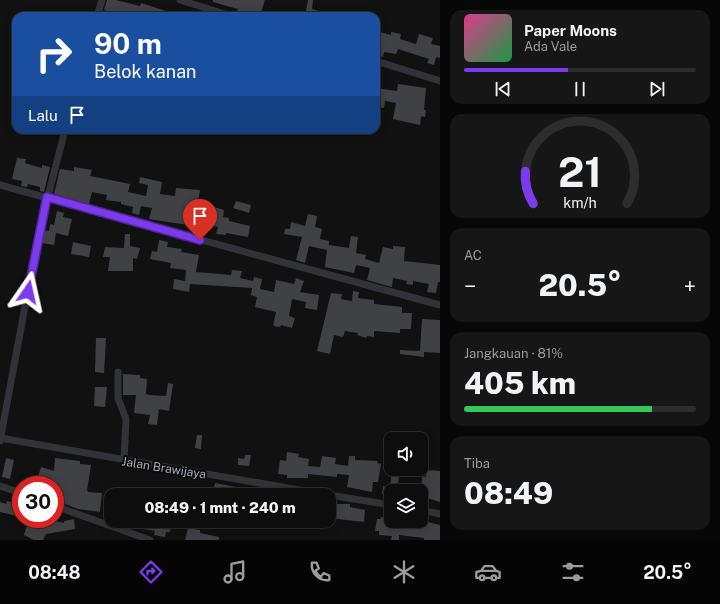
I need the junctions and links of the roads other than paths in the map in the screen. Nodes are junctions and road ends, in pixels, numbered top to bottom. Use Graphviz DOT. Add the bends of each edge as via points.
graph roads {
  1 [pos="102,0"];
  2 [pos="180,0"];
  3 [pos="98,12"];
  4 [pos="218,12"];
  5 [pos="380,62"];
  6 [pos="440,82"];
  7 [pos="64,134"];
  8 [pos="0,185"];
  9 [pos="47,197"];
  10 [pos="440,305"];
  11 [pos="118,372"];
  12 [pos="0,440"];
  13 [pos="124,461"];
  14 [pos="0,486"];
  15 [pos="286,488"];
  16 [pos="12,490"];
  17 [pos="336,496"];
  18 [pos="384,504"];
  19 [pos="64,509"];
  20 [pos="428,511"];
  21 [pos="440,514"];
  22 [pos="140,538"];
  23 [pos="150,540"];
  1 -- 3 [label="street"];
  2 -- 4 [label="street"];
  5 -- 6 [label="street"];
  7 -- 9 [label="street"];
  8 -- 9 [label="street"];
  9 -- 10 [label="street"];
  9 -- 12 [label="street"];
  11 -- 13 [label="street" via="118,398 126,419"];
  12 -- 13 [label="street, Jalan Brawijaya"];
  13 -- 15 [label="street, Jalan Brawijaya"];
  14 -- 16 [label="street"];
  17 -- 18 [label="street, Jalan Brawijaya"];
  19 -- 22 [label="street"];
  20 -- 21 [label="street"];
  22 -- 23 [label="street"];
}
